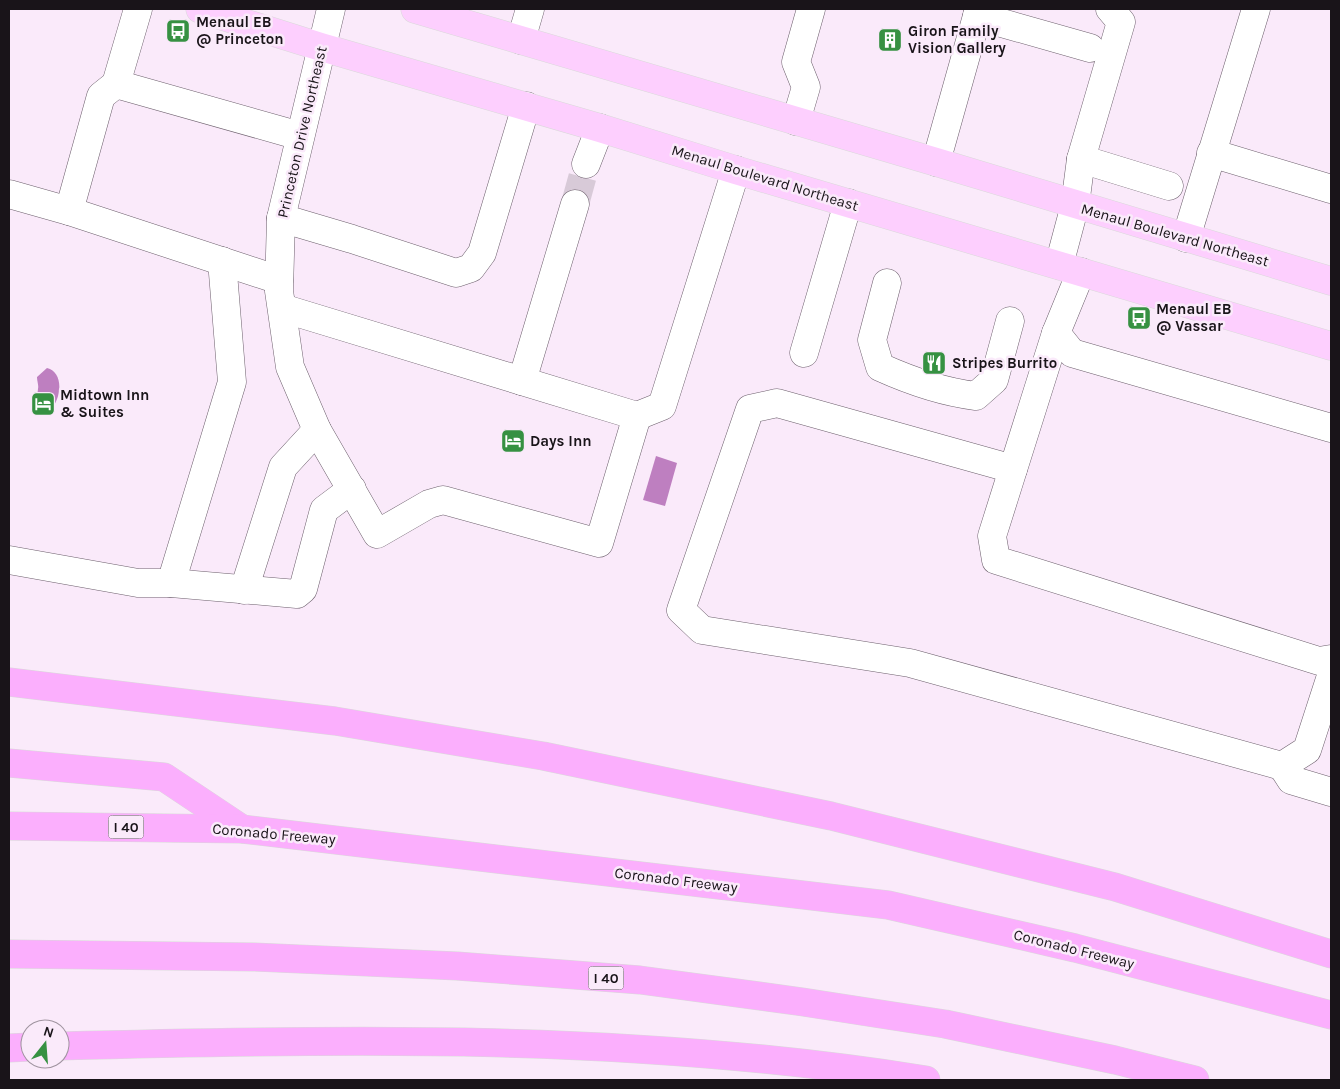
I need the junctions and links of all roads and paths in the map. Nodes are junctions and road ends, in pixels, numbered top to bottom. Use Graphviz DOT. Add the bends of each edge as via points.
graph roads {
  1 [pos="138,9"];
  2 [pos="200,9"];
  3 [pos="331,9"];
  4 [pos="419,9"];
  5 [pos="530,9"];
  6 [pos="811,9"];
  7 [pos="1110,9"];
  8 [pos="1256,9"];
  9 [pos="978,12"];
  10 [pos="521,40"];
  11 [pos="321,47"];
  12 [pos="1090,48"];
  13 [pos="116,84"];
  14 [pos="526,106"];
  15 [pos="796,121"];
  16 [pos="600,128"];
  17 [pos="300,136"];
  18 [pos="1211,153"];
  19 [pos="1081,159"];
  20 [pos="936,162"];
  21 [pos="586,164"];
  22 [pos="736,170"];
  23 [pos="1169,186"];
  24 [pos="1331,189"];
  25 [pos="9,194"];
  26 [pos="848,203"];
  27 [pos="575,204"];
  28 [pos="1075,205"];
  29 [pos="69,211"];
  30 [pos="281,218"];
  31 [pos="1186,238"];
  32 [pos="222,261"];
  33 [pos="1070,269"];
  34 [pos="280,280"];
  35 [pos="1331,281"];
  36 [pos="887,283"];
  37 [pos="282,308"];
  38 [pos="1010,321"];
  39 [pos="1056,333"];
  40 [pos="1331,346"];
  41 [pos="804,353"];
  42 [pos="522,381"];
  43 [pos="637,416"];
  44 [pos="1331,428"];
  45 [pos="317,430"];
  46 [pos="1013,469"];
  47 [pos="352,490"];
  48 [pos="9,560"];
  49 [pos="171,583"];
  50 [pos="244,590"];
  51 [pos="1331,659"];
  52 [pos="1331,676"];
  53 [pos="9,682"];
  54 [pos="9,763"];
  55 [pos="1282,766"];
  56 [pos="1331,792"];
  57 [pos="9,826"];
  58 [pos="242,829"];
  59 [pos="9,954"];
  60 [pos="1331,954"];
  61 [pos="1331,1014"];
  62 [pos="70,1046"];
  63 [pos="926,1080"];
  64 [pos="1195,1080"];
  1 -- 13 [label="street"];
  2 -- 11 [label="main road, Menaul Boulevard Northeast"];
  3 -- 11 [label="street, Princeton Drive Northeast"];
  4 -- 10 [label="main road, Menaul Boulevard Northeast"];
  5 -- 10 [label="street"];
  6 -- 15 [label="street" via="796,62 806,87"];
  7 -- 19 [label="street" via="1121,22"];
  8 -- 18 [label="street"];
  9 -- 12 [label="street"];
  9 -- 20 [label="street"];
  10 -- 15 [label="main road, Menaul Boulevard Northeast"];
  11 -- 14 [label="main road, Menaul Boulevard Northeast"];
  11 -- 17 [label="street, Princeton Drive Northeast"];
  13 -- 17 [label="street"];
  13 -- 29 [label="street" via="101,96"];
  14 -- 16 [label="main road, Menaul Boulevard Northeast"];
  14 -- 30 [label="street" via="482,253 471,268 456,273"];
  15 -- 20 [label="main road, Menaul Boulevard Northeast"];
  16 -- 21 [label="street"];
  16 -- 22 [label="main road, Menaul Boulevard Northeast"];
  17 -- 30 [label="street, Princeton Drive Northeast"];
  18 -- 24 [label="street"];
  18 -- 31 [label="street"];
  19 -- 23 [label="street"];
  19 -- 28 [label="street"];
  20 -- 28 [label="main road, Menaul Boulevard Northeast"];
  22 -- 26 [label="main road, Menaul Boulevard Northeast"];
  22 -- 43 [label="street" via="662,406"];
  25 -- 29 [label="street"];
  26 -- 33 [label="main road, Menaul Boulevard Northeast"];
  26 -- 41 [label="street"];
  27 -- 42 [label="street"];
  28 -- 31 [label="main road, Menaul Boulevard Northeast"];
  28 -- 33 [label="street"];
  29 -- 32 [label="street"];
  30 -- 34 [label="street, Princeton Drive Northeast"];
  31 -- 35 [label="main road, Menaul Boulevard Northeast"];
  32 -- 34 [label="street"];
  32 -- 49 [label="street" via="232,382"];
  33 -- 39 [label="street"];
  33 -- 40 [label="main road, Menaul Boulevard Northeast"];
  34 -- 37 [label="street, Princeton Drive Northeast"];
  36 -- 38 [label="street" via="872,340 880,367 910,380 976,396 994,380"];
  37 -- 42 [label="street"];
  37 -- 45 [label="street, Princeton Drive Northeast" via="290,367"];
  39 -- 44 [label="street" via="1072,353"];
  39 -- 46 [label="street"];
  42 -- 43 [label="street"];
  43 -- 47 [label="street, Princeton Drive Northeast" via="598,543 443,500 429,504 378,534"];
  45 -- 47 [label="street, Princeton Drive Northeast"];
  45 -- 50 [label="street" via="283,467"];
  46 -- 51 [label="street" via="992,536 996,560 1319,661"];
  46 -- 55 [label="street" via="777,403 750,409 681,610 702,630 910,663"];
  47 -- 50 [label="street" via="324,510 303,588 297,594"];
  48 -- 49 [label="street" via="138,583"];
  49 -- 50 [label="street"];
  52 -- 55 [label="street" via="1307,750"];
  53 -- 60 [label="highway" via="335,721 543,756 831,816 1115,887"];
  54 -- 58 [label="highway" via="164,777"];
  55 -- 56 [label="street" via="1291,780"];
  57 -- 58 [label="highway, Coronado Freeway / I 40"];
  58 -- 61 [label="highway, Coronado Freeway / I 40" via="888,905 1075,948"];
  59 -- 64 [label="highway, I 40" via="274,958 457,966 640,980 944,1024"];
  62 -- 63 [label="highway" via="249,1041 508,1042 663,1050"];
}
